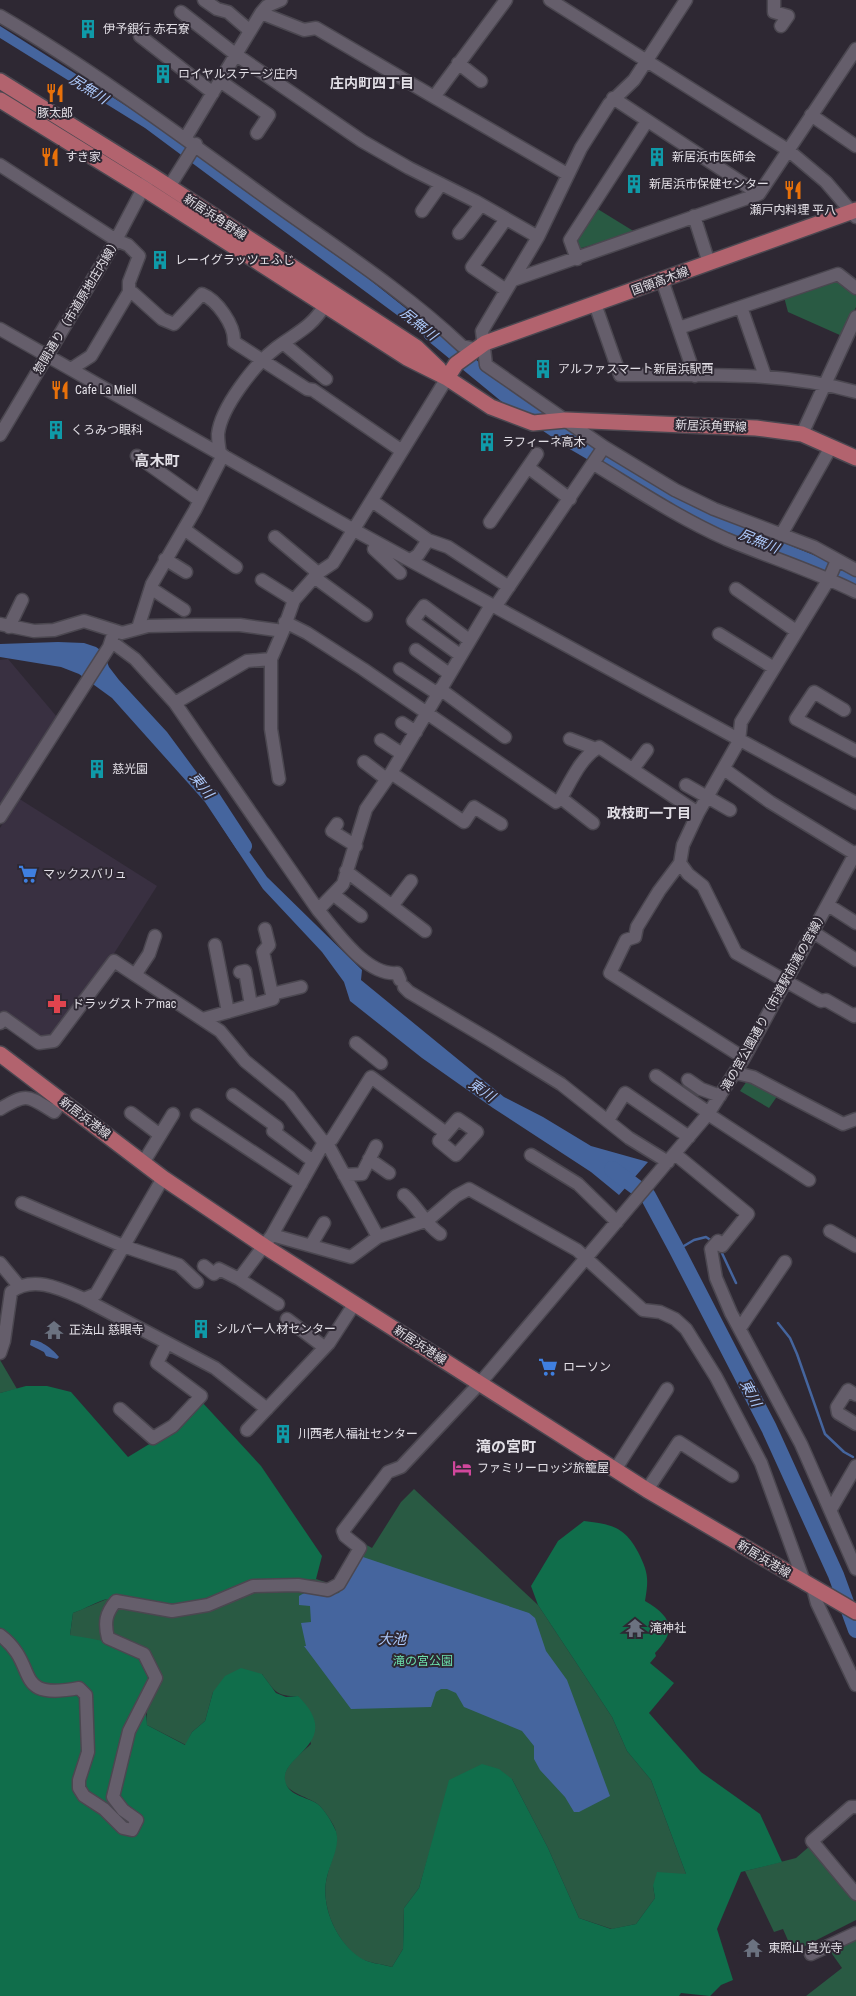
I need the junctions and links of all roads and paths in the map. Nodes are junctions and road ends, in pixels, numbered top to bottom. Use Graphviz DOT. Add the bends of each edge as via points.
graph roads {
  1 [pos="204,0"];
  2 [pos="281,0"];
  3 [pos="506,0"];
  4 [pos="550,0"];
  5 [pos="686,0"];
  6 [pos="774,0"];
  7 [pos="181,12"];
  8 [pos="261,12"];
  9 [pos="0,16"];
  10 [pos="781,26"];
  11 [pos="250,30"];
  12 [pos="140,36"];
  13 [pos="856,49"];
  14 [pos="235,54"];
  15 [pos="647,60"];
  16 [pos="458,63"];
  17 [pos="481,80"];
  18 [pos="0,81"];
  19 [pos="220,81"];
  20 [pos="213,92"];
  21 [pos="434,97"];
  22 [pos="613,98"];
  23 [pos="0,100"];
  24 [pos="811,115"];
  25 [pos="647,121"];
  26 [pos="257,133"];
  27 [pos="192,143"];
  28 [pos="856,146"];
  29 [pos="788,150"];
  30 [pos="0,166"];
  31 [pos="567,174"];
  32 [pos="147,182"];
  33 [pos="440,184"];
  34 [pos="168,187"];
  35 [pos="759,194"];
  36 [pos="481,205"];
  37 [pos="422,211"];
  38 [pos="855,213"];
  39 [pos="694,216"];
  40 [pos="506,219"];
  41 [pos="459,232"];
  42 [pos="538,238"];
  43 [pos="116,240"];
  44 [pos="577,259"];
  45 [pos="710,263"];
  46 [pos="662,280"];
  47 [pos="510,285"];
  48 [pos="856,288"];
  49 [pos="129,292"];
  50 [pos="595,304"];
  51 [pos="324,305"];
  52 [pos="741,307"];
  53 [pos="856,317"];
  54 [pos="0,328"];
  55 [pos="679,328"];
  56 [pos="283,343"];
  57 [pos="470,353"];
  58 [pos="47,356"];
  59 [pos="264,360"];
  60 [pos="71,369"];
  61 [pos="695,376"];
  62 [pos="765,376"];
  63 [pos="447,378"];
  64 [pos="326,379"];
  65 [pos="824,383"];
  66 [pos="856,392"];
  67 [pos="564,421"];
  68 [pos="802,434"];
  69 [pos="0,435"];
  70 [pos="831,447"];
  71 [pos="402,451"];
  72 [pos="221,454"];
  73 [pos="537,454"];
  74 [pos="137,456"];
  75 [pos="599,456"];
  76 [pos="856,458"];
  77 [pos="528,468"];
  78 [pos="570,499"];
  79 [pos="199,500"];
  80 [pos="372,501"];
  81 [pos="490,522"];
  82 [pos="184,529"];
  83 [pos="354,530"];
  84 [pos="781,535"];
  85 [pos="274,537"];
  86 [pos="428,540"];
  87 [pos="378,543"];
  88 [pos="165,559"];
  89 [pos="410,560"];
  90 [pos="837,561"];
  91 [pos="236,567"];
  92 [pos="856,570"];
  93 [pos="186,572"];
  94 [pos="400,573"];
  95 [pos="316,575"];
  96 [pos="830,577"];
  97 [pos="262,580"];
  98 [pos="509,587"];
  99 [pos="736,589"];
  100 [pos="150,591"];
  101 [pos="856,592"];
  102 [pos="22,600"];
  103 [pos="294,600"];
  104 [pos="493,606"];
  105 [pos="184,610"];
  106 [pos="366,615"];
  107 [pos="4,625"];
  108 [pos="284,627"];
  109 [pos="138,628"];
  110 [pos="796,631"];
  111 [pos="719,634"];
  112 [pos="111,640"];
  113 [pos="469,640"];
  114 [pos="416,650"];
  115 [pos="460,655"];
  116 [pos="271,659"];
  117 [pos="400,668"];
  118 [pos="774,668"];
  119 [pos="448,673"];
  120 [pos="438,691"];
  121 [pos="175,703"];
  122 [pos="844,710"];
  123 [pos="428,712"];
  124 [pos="402,723"];
  125 [pos="416,732"];
  126 [pos="506,737"];
  127 [pos="570,739"];
  128 [pos="381,740"];
  129 [pos="740,741"];
  130 [pos="596,749"];
  131 [pos="647,750"];
  132 [pos="856,751"];
  133 [pos="402,754"];
  134 [pos="364,762"];
  135 [pos="633,769"];
  136 [pos="724,769"];
  137 [pos="388,775"];
  138 [pos="279,779"];
  139 [pos="686,785"];
  140 [pos="707,797"];
  141 [pos="561,798"];
  142 [pos="856,803"];
  143 [pos="730,810"];
  144 [pos="698,813"];
  145 [pos="0,817"];
  146 [pos="593,823"];
  147 [pos="337,824"];
  148 [pos="501,824"];
  149 [pos="356,846"];
  150 [pos="856,853"];
  151 [pos="680,863"];
  152 [pos="346,870"];
  153 [pos="412,880"];
  154 [pos="334,895"];
  155 [pos="828,905"];
  156 [pos="392,906"];
  157 [pos="318,910"];
  158 [pos="361,916"];
  159 [pos="856,923"];
  160 [pos="265,929"];
  161 [pos="425,931"];
  162 [pos="813,932"];
  163 [pos="155,936"];
  164 [pos="215,945"];
  165 [pos="856,960"];
  166 [pos="245,971"];
  167 [pos="135,975"];
  168 [pos="786,982"];
  169 [pos="301,987"];
  170 [pos="272,994"];
  171 [pos="250,1005"];
  172 [pos="228,1012"];
  173 [pos="856,1014"];
  174 [pos="203,1019"];
  175 [pos="0,1023"];
  176 [pos="356,1043"];
  177 [pos="0,1054"];
  178 [pos="744,1058"];
  179 [pos="736,1073"];
  180 [pos="656,1076"];
  181 [pos="371,1077"];
  182 [pos="688,1079"];
  183 [pos="233,1095"];
  184 [pos="720,1096"];
  185 [pos="62,1101"];
  186 [pos="0,1109"];
  187 [pos="131,1113"];
  188 [pos="708,1113"];
  189 [pos="173,1114"];
  190 [pos="197,1115"];
  191 [pos="856,1119"];
  192 [pos="608,1120"];
  193 [pos="446,1133"];
  194 [pos="160,1135"];
  195 [pos="689,1137"];
  196 [pos="327,1143"];
  197 [pos="376,1146"];
  198 [pos="531,1155"];
  199 [pos="369,1159"];
  200 [pos="313,1161"];
  201 [pos="669,1161"];
  202 [pos="143,1163"];
  203 [pos="389,1173"];
  204 [pos="344,1175"];
  205 [pos="163,1178"];
  206 [pos="809,1180"];
  207 [pos="301,1184"];
  208 [pos="404,1195"];
  209 [pos="22,1204"];
  210 [pos="425,1221"];
  211 [pos="324,1222"];
  212 [pos="617,1222"];
  213 [pos="830,1231"];
  214 [pos="440,1234"];
  215 [pos="378,1237"];
  216 [pos="268,1240"];
  217 [pos="311,1245"];
  218 [pos="123,1246"];
  219 [pos="856,1246"];
  220 [pos="586,1257"];
  221 [pos="785,1262"];
  222 [pos="0,1263"];
  223 [pos="204,1266"];
  224 [pos="240,1279"];
  225 [pos="197,1282"];
  226 [pos="19,1286"];
  227 [pos="84,1299"];
  228 [pos="355,1303"];
  229 [pos="278,1304"];
  230 [pos="287,1319"];
  231 [pos="740,1328"];
  232 [pos="167,1343"];
  233 [pos="324,1347"];
  234 [pos="0,1353"];
  235 [pos="480,1383"];
  236 [pos="667,1389"];
  237 [pos="848,1390"];
  238 [pos="120,1409"];
  239 [pos="267,1409"];
  240 [pos="856,1424"];
  241 [pos="247,1430"];
  242 [pos="856,1466"];
  243 [pos="615,1470"];
  244 [pos="732,1476"];
  245 [pos="648,1490"];
  246 [pos="831,1508"];
  247 [pos="856,1568"];
  248 [pos="815,1589"];
  249 [pos="856,1612"];
  250 [pos="0,1635"];
  251 [pos="856,1685"];
  252 [pos="856,1807"];
  253 [pos="856,1894"];
  254 [pos="856,1933"];
  255 [pos="811,1954"];
  1 -- 11 [label="street" via="228,12"];
  2 -- 8 [label="street"];
  3 -- 16 [label="street"];
  4 -- 15 [label="street"];
  5 -- 15 [label="street"];
  6 -- 10 [label="street" via="774,12 788,16"];
  7 -- 14 [label="street"];
  8 -- 11 [label="street"];
  8 -- 21 [label="street" via="304,30 316,28"];
  9 -- 27 [label="street" via="99,77"];
  11 -- 14 [label="street"];
  12 -- 20 [label="street"];
  13 -- 24 [label="street"];
  14 -- 19 [label="street"];
  14 -- 33 [label="street" via="362,141"];
  15 -- 22 [label="street" via="634,80"];
  15 -- 29 [label="street"];
  16 -- 17 [label="street"];
  16 -- 21 [label="street"];
  18 -- 32 [label="main road, 新居浜角野線"];
  19 -- 20 [label="street"];
  19 -- 26 [label="street" via="269,115"];
  20 -- 27 [label="street"];
  21 -- 31 [label="street"];
  22 -- 25 [label="street"];
  22 -- 31 [label="street"];
  23 -- 32 [label="main road, 新居浜角野線"];
  24 -- 28 [label="street"];
  24 -- 29 [label="street"];
  25 -- 35 [label="street"];
  25 -- 44 [label="street" via="570,240"];
  27 -- 34 [label="street"];
  27 -- 57 [label="street" via="371,271"];
  29 -- 35 [label="street"];
  29 -- 38 [label="street" via="826,182"];
  30 -- 43 [label="street"];
  31 -- 42 [label="street"];
  32 -- 34 [label="main road, 新居浜角野線"];
  32 -- 43 [label="street, 惣開通り（市道原地庄内線）"];
  32 -- 51 [label="main road, 新居浜角野線"];
  33 -- 36 [label="street"];
  33 -- 37 [label="street"];
  34 -- 63 [label="main road, 新居浜角野線" via="416,347"];
  35 -- 39 [label="street"];
  36 -- 40 [label="street"];
  36 -- 41 [label="street"];
  38 -- 45 [label="main road, 国領高木線"];
  39 -- 44 [label="street"];
  39 -- 45 [label="street"];
  40 -- 42 [label="street"];
  40 -- 47 [label="street" via="472,267"];
  42 -- 47 [label="street"];
  43 -- 49 [label="street" via="128,245 139,256 128,282"];
  43 -- 58 [label="street, 惣開通り（市道原地庄内線）"];
  44 -- 47 [label="street"];
  45 -- 46 [label="main road, 国領高木線"];
  46 -- 50 [label="main road, 国領高木線"];
  46 -- 55 [label="street"];
  47 -- 57 [label="street"];
  48 -- 52 [label="street" via="838,274"];
  49 -- 59 [label="street" via="162,319 174,324 196,298 202,294 209,297 232,328 234,342"];
  49 -- 60 [label="street" via="91,356"];
  50 -- 57 [label="main road, 国領高木線"];
  50 -- 61 [label="street" via="620,375"];
  51 -- 56 [label="street" via="300,334"];
  51 -- 63 [label="main road, 新居浜角野線" via="407,358"];
  52 -- 55 [label="street"];
  52 -- 62 [label="street"];
  53 -- 65 [label="street"];
  54 -- 58 [label="street"];
  55 -- 61 [label="street"];
  56 -- 59 [label="street"];
  56 -- 64 [label="street"];
  57 -- 63 [label="main road"];
  57 -- 67 [label="street"];
  58 -- 60 [label="street"];
  58 -- 69 [label="street, 惣開通り（市道原地庄内線）"];
  59 -- 71 [label="street"];
  59 -- 72 [label="street" via="246,380 226,413 218,435"];
  60 -- 72 [label="street"];
  61 -- 62 [label="street"];
  62 -- 65 [label="street"];
  63 -- 67 [label="main road, 新居浜角野線" via="491,407 533,423"];
  63 -- 71 [label="street"];
  65 -- 66 [label="street"];
  65 -- 68 [label="street"];
  67 -- 68 [label="main road, 新居浜角野線" via="756,428"];
  67 -- 75 [label="street"];
  68 -- 70 [label="main road, 新居浜角野線"];
  70 -- 76 [label="main road, 新居浜角野線"];
  70 -- 84 [label="street"];
  71 -- 80 [label="street"];
  72 -- 79 [label="street"];
  72 -- 83 [label="street"];
  73 -- 77 [label="street"];
  74 -- 79 [label="street"];
  75 -- 78 [label="street"];
  75 -- 84 [label="street" via="706,506"];
  75 -- 96 [label="street" via="682,518 727,539"];
  77 -- 78 [label="street"];
  77 -- 81 [label="street"];
  78 -- 98 [label="street"];
  79 -- 82 [label="street"];
  80 -- 83 [label="street"];
  80 -- 86 [label="street"];
  82 -- 88 [label="street"];
  82 -- 91 [label="street"];
  83 -- 87 [label="street"];
  83 -- 95 [label="street" via="333,563"];
  84 -- 90 [label="street" via="814,547"];
  85 -- 95 [label="street"];
  86 -- 89 [label="street" via="418,555"];
  86 -- 98 [label="street" via="448,547"];
  87 -- 89 [label="street"];
  87 -- 94 [label="street" via="374,550"];
  88 -- 93 [label="street"];
  88 -- 100 [label="street"];
  89 -- 104 [label="street"];
  90 -- 92 [label="street"];
  90 -- 96 [label="street"];
  95 -- 103 [label="street"];
  95 -- 106 [label="street"];
  96 -- 101 [label="street"];
  96 -- 110 [label="street"];
  97 -- 103 [label="street"];
  98 -- 104 [label="street"];
  99 -- 110 [label="street"];
  100 -- 105 [label="street"];
  100 -- 109 [label="street"];
  102 -- 107 [label="street"];
  103 -- 108 [label="street"];
  104 -- 113 [label="street"];
  104 -- 129 [label="street"];
  107 -- 112 [label="street" via="34,631 54,630 84,622"];
  108 -- 109 [label="street"];
  108 -- 116 [label="street"];
  108 -- 123 [label="street" via="307,633"];
  109 -- 112 [label="street"];
  110 -- 118 [label="street"];
  111 -- 118 [label="street"];
  112 -- 121 [label="street" via="135,658"];
  112 -- 145 [label="street"];
  113 -- 115 [label="street"];
  113 -- 115 [label="street" via="424,606 413,621"];
  114 -- 119 [label="street"];
  115 -- 119 [label="street"];
  116 -- 121 [label="street" via="247,661"];
  116 -- 138 [label="street" via="271,729"];
  117 -- 120 [label="street"];
  118 -- 129 [label="street" via="741,722"];
  119 -- 120 [label="street"];
  120 -- 123 [label="street"];
  120 -- 126 [label="street"];
  121 -- 157 [label="street"];
  122 -- 132 [label="street" via="814,692 796,719"];
  123 -- 125 [label="street"];
  123 -- 141 [label="street" via="556,802"];
  124 -- 125 [label="street"];
  125 -- 133 [label="street"];
  127 -- 130 [label="street"];
  128 -- 133 [label="street"];
  129 -- 136 [label="street"];
  129 -- 142 [label="street"];
  130 -- 135 [label="street"];
  130 -- 141 [label="street" via="582,763"];
  131 -- 135 [label="street"];
  133 -- 137 [label="street"];
  134 -- 137 [label="street"];
  135 -- 144 [label="street"];
  136 -- 140 [label="street"];
  136 -- 150 [label="street" via="770,802"];
  137 -- 148 [label="street" via="464,822 474,807"];
  137 -- 149 [label="street" via="366,809"];
  139 -- 140 [label="street"];
  140 -- 143 [label="street"];
  140 -- 144 [label="street"];
  141 -- 146 [label="street"];
  144 -- 151 [label="street" via="683,845"];
  147 -- 149 [label="street" via="332,831"];
  149 -- 152 [label="street"];
  150 -- 155 [label="street, 滝の宮公園通り（市道駅前滝の宮線）"];
  151 -- 168 [label="street" via="704,886 736,953"];
  151 -- 178 [label="street" via="658,891 634,936 626,940 610,973"];
  152 -- 154 [label="street" via="343,884"];
  152 -- 156 [label="street"];
  153 -- 156 [label="street"];
  154 -- 157 [label="street"];
  154 -- 158 [label="street"];
  155 -- 159 [label="street"];
  155 -- 162 [label="street, 滝の宮公園通り（市道駅前滝の宮線）"];
  156 -- 161 [label="street"];
  157 -- 192 [label="street" via="370,967 386,974 397,973 409,992 561,1084"];
  160 -- 170 [label="street" via="268,945 263,952"];
  162 -- 165 [label="street"];
  162 -- 168 [label="street, 滝の宮公園通り（市道駅前滝の宮線）"];
  163 -- 167 [label="street" via="149,954"];
  164 -- 172 [label="street"];
  166 -- 171 [label="street"];
  167 -- 174 [label="street"];
  167 -- 175 [label="street" via="114,961 54,1040 39,1043 4,1018"];
  168 -- 173 [label="street" via="854,1016"];
  168 -- 178 [label="street, 滝の宮公園通り（市道駅前滝の宮線）"];
  169 -- 170 [label="street"];
  170 -- 171 [label="street" via="272,999"];
  171 -- 172 [label="street"];
  172 -- 174 [label="street"];
  174 -- 196 [label="street" via="220,1031 245,1061 289,1097"];
  176 -- 181 [label="street" via="383,1060"];
  177 -- 185 [label="main road, 新居浜港線"];
  178 -- 179 [label="street, 滝の宮公園通り（市道駅前滝の宮線）"];
  179 -- 184 [label="street, 滝の宮公園通り（市道駅前滝の宮線）"];
  179 -- 191 [label="street" via="754,1077 843,1124"];
  180 -- 188 [label="street"];
  181 -- 193 [label="street"];
  181 -- 196 [label="street"];
  182 -- 184 [label="street" via="701,1090"];
  183 -- 200 [label="street" via="276,1127 273,1131"];
  184 -- 188 [label="street, 滝の宮公園通り（市道駅前滝の宮線）"];
  185 -- 186 [label="street" via="54,1112 29,1097 20,1098"];
  185 -- 202 [label="main road, 新居浜港線"];
  187 -- 194 [label="street"];
  188 -- 195 [label="street, 滝の宮公園通り（市道駅前滝の宮線）"];
  188 -- 206 [label="street"];
  189 -- 194 [label="street"];
  190 -- 207 [label="street"];
  192 -- 195 [label="street" via="625,1093"];
  192 -- 201 [label="street" via="629,1138"];
  194 -- 202 [label="street"];
  195 -- 201 [label="street, 滝の宮公園通り（市道駅前滝の宮線）"];
  196 -- 200 [label="street"];
  196 -- 204 [label="street"];
  197 -- 199 [label="street"];
  198 -- 212 [label="street" via="578,1184"];
  199 -- 203 [label="street"];
  199 -- 204 [label="street" via="362,1174"];
  200 -- 207 [label="street"];
  201 -- 212 [label="street, 滝の宮公園通り（市道駅前滝の宮線）"];
  201 -- 231 [label="street" via="748,1214 722,1246 715,1245 716,1278"];
  202 -- 205 [label="main road, 新居浜港線"];
  204 -- 215 [label="street"];
  205 -- 216 [label="main road, 新居浜港線"];
  205 -- 218 [label="street"];
  207 -- 216 [label="street"];
  208 -- 210 [label="street"];
  209 -- 218 [label="street"];
  210 -- 214 [label="street"];
  210 -- 215 [label="street"];
  210 -- 220 [label="street" via="468,1189"];
  211 -- 217 [label="street"];
  212 -- 220 [label="street"];
  213 -- 219 [label="street"];
  215 -- 217 [label="street" via="351,1256"];
  216 -- 217 [label="street"];
  216 -- 224 [label="street"];
  216 -- 228 [label="main road, 新居浜港線"];
  218 -- 225 [label="street" via="179,1265"];
  218 -- 227 [label="street" via="96,1294"];
  220 -- 235 [label="street"];
  220 -- 248 [label="street" via="643,1310 660,1312 686,1329 716,1377 761,1463"];
  221 -- 231 [label="street"];
  222 -- 226 [label="street"];
  223 -- 224 [label="street" via="214,1274 219,1269"];
  224 -- 229 [label="street"];
  226 -- 227 [label="street" via="52,1286"];
  226 -- 234 [label="street" via="11,1292"];
  227 -- 232 [label="street"];
  228 -- 233 [label="street"];
  228 -- 235 [label="main road, 新居浜港線"];
  230 -- 233 [label="street"];
  231 -- 246 [label="street"];
  232 -- 238 [label="street" via="157,1363 202,1396 173,1426 153,1438"];
  232 -- 239 [label="street" via="215,1368"];
  233 -- 239 [label="street"];
  235 -- 243 [label="main road, 新居浜港線"];
  235 -- 250 [label="street" via="401,1466 388,1472 343,1530 345,1536 360,1548 339,1584 328,1590 298,1585 253,1586 208,1605 172,1611 116,1601 107,1611 105,1625 108,1638 144,1654 156,1678 129,1731 113,1797 137,1820 132,1830 123,1828 104,1809 84,1796 79,1788 80,1773 88,1752 86,1695 79,1688 42,1691 30,1681 19,1656"];
  236 -- 243 [label="street"];
  237 -- 240 [label="street" via="837,1407 838,1413"];
  239 -- 241 [label="street"];
  242 -- 246 [label="street"];
  243 -- 245 [label="main road, 新居浜港線"];
  244 -- 245 [label="street" via="679,1442"];
  245 -- 248 [label="main road, 新居浜港線"];
  246 -- 247 [label="street"];
  248 -- 249 [label="main road, 新居浜港線"];
  248 -- 251 [label="street" via="817,1603"];
  252 -- 253 [label="street" via="812,1842"];
  254 -- 255 [label="street"];
}
